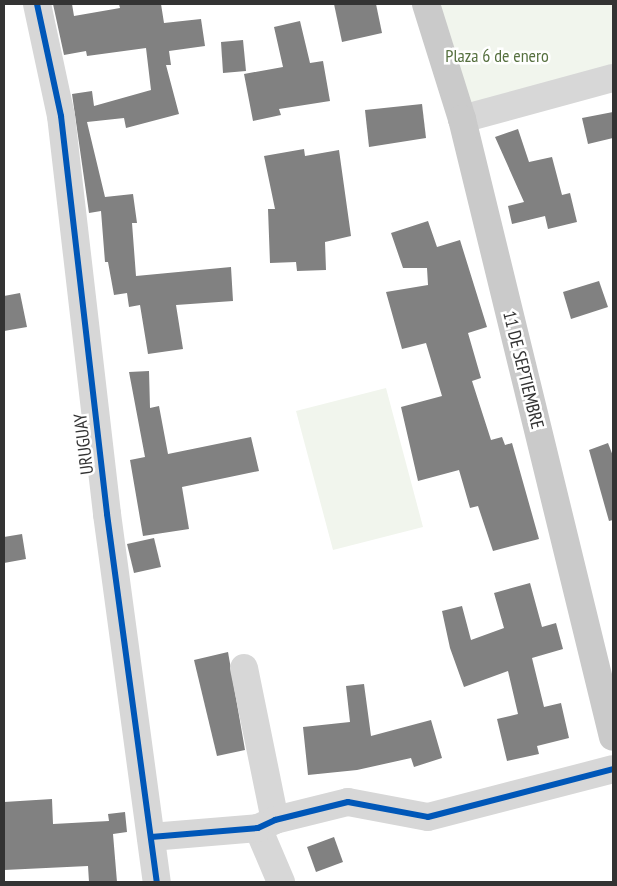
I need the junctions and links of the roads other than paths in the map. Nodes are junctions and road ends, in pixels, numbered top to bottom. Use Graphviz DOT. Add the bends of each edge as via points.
graph roads {
  1 [pos="38,4"];
  2 [pos="426,4"];
  3 [pos="613,78"];
  4 [pos="462,119"];
  5 [pos="244,668"];
  6 [pos="613,738"];
  7 [pos="613,769"];
  8 [pos="266,824"];
  9 [pos="151,838"];
  10 [pos="157,882"];
  11 [pos="281,882"];
  1 -- 9 [label="street, URUGUAY" via="61,116 108,514"];
  2 -- 4 [label="main road, 11 DE SEPTIEMBRE"];
  3 -- 4 [label="street"];
  4 -- 6 [label="main road, 11 DE SEPTIEMBRE"];
  5 -- 8 [label="street"];
  7 -- 8 [label="street" via="428,818 348,802"];
  8 -- 9 [label="street"];
  8 -- 11 [label="street"];
  9 -- 10 [label="street, URUGUAY"];
}
